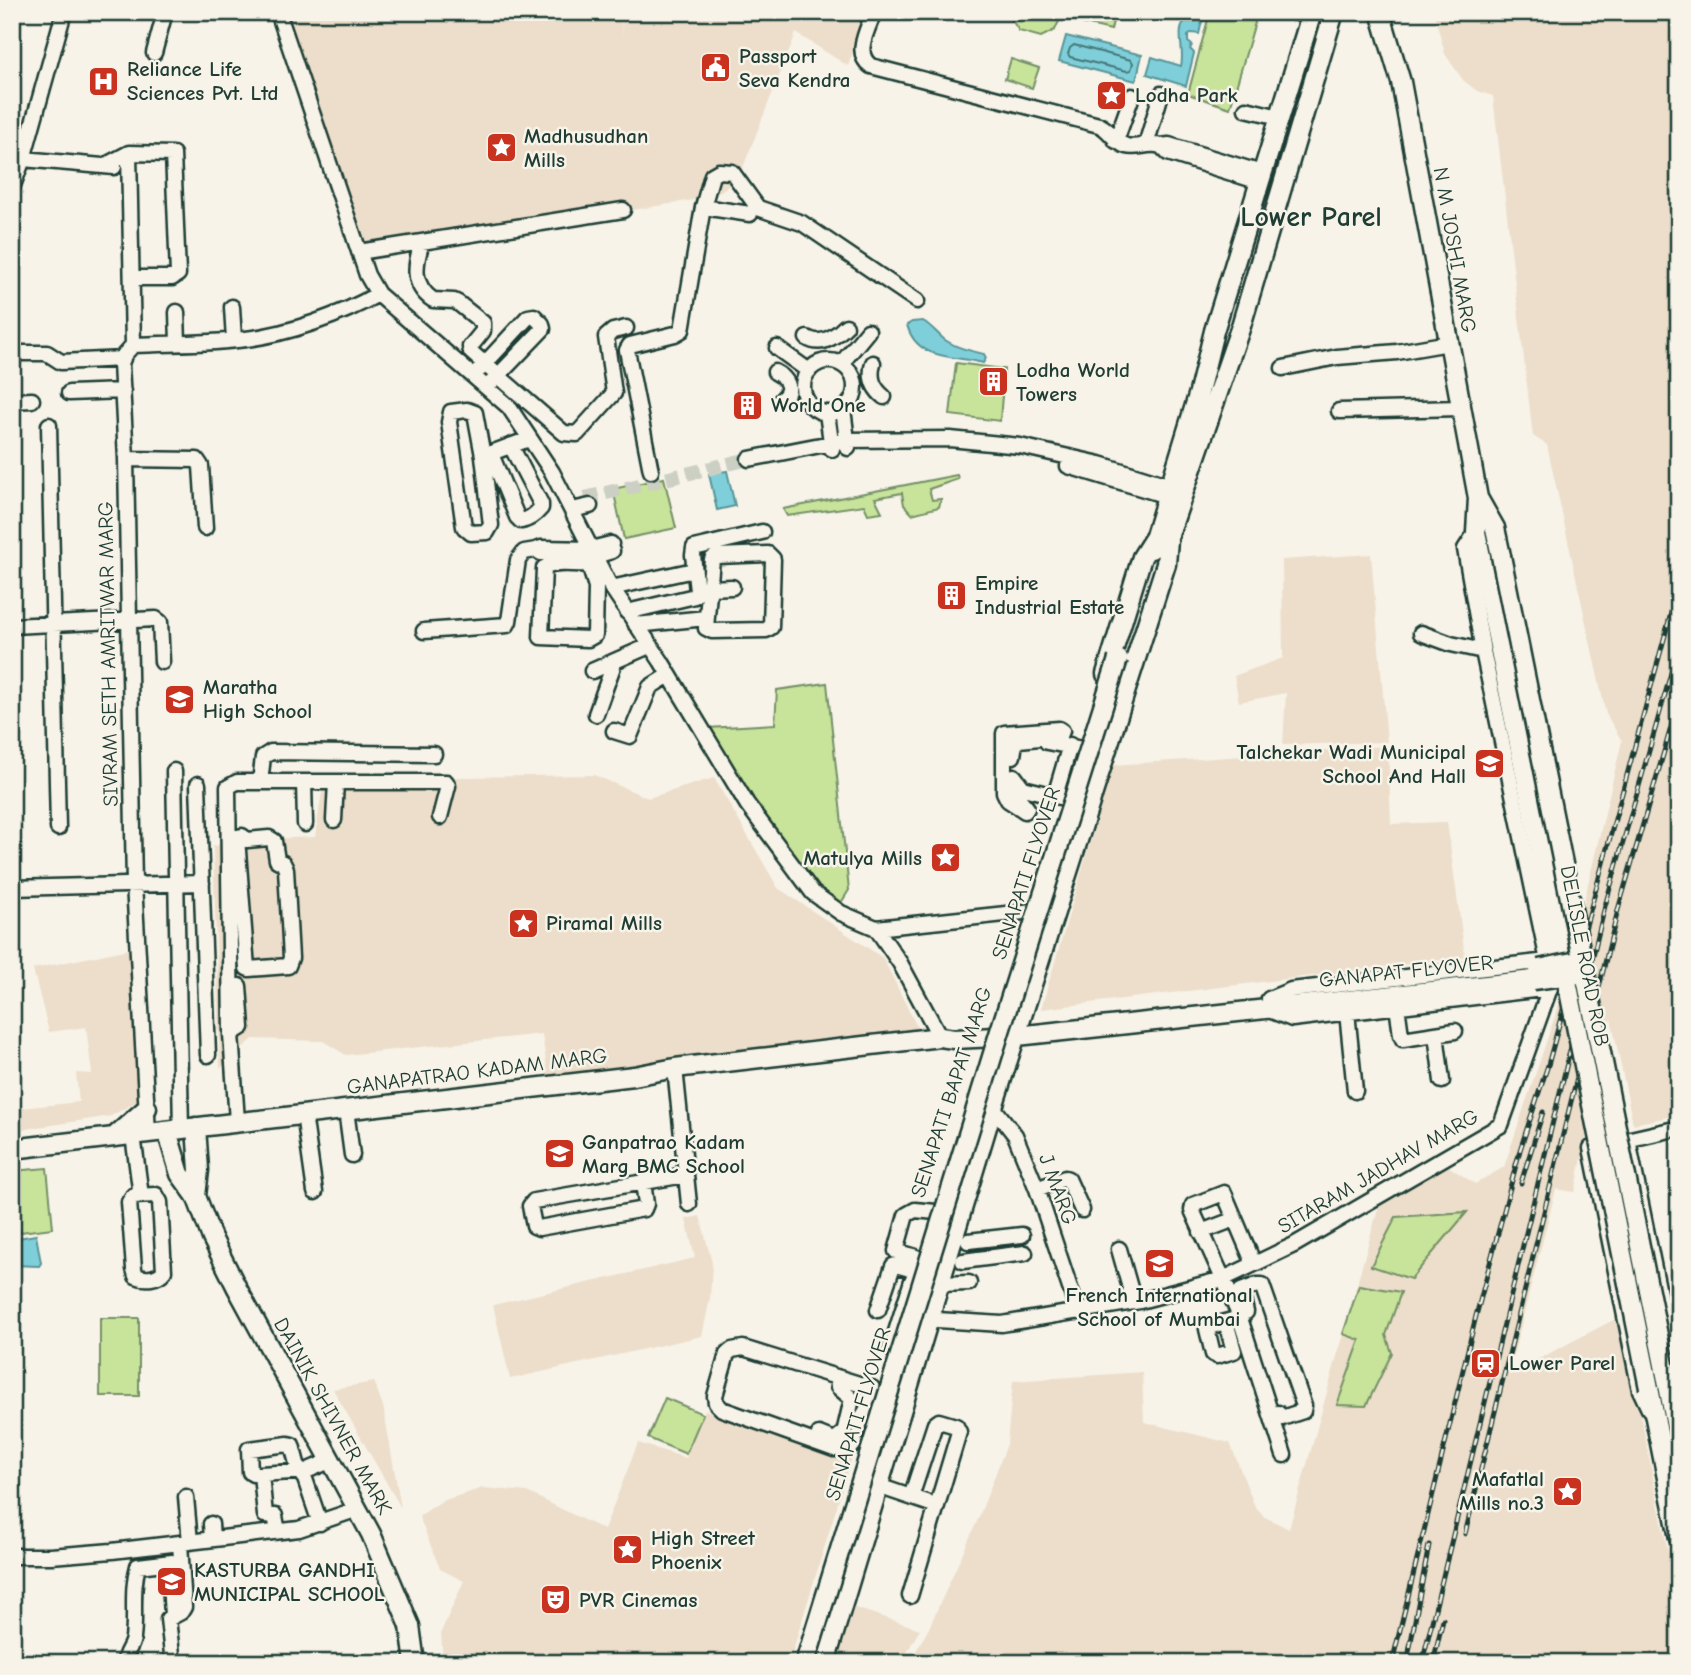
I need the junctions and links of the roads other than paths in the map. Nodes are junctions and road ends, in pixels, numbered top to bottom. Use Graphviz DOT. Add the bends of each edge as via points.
graph roads {
  1 [pos="64,12"];
  2 [pos="165,12"];
  3 [pos="278,12"];
  4 [pos="874,12"];
  5 [pos="1334,12"];
  6 [pos="1380,12"];
  7 [pos="1312,13"];
  8 [pos="154,53"];
  9 [pos="1161,94"];
  10 [pos="1132,96"];
  11 [pos="1246,108"];
  12 [pos="1279,117"];
  13 [pos="1116,141"];
  14 [pos="1153,146"];
  15 [pos="129,153"];
  16 [pos="18,157"];
  17 [pos="106,165"];
  18 [pos="1261,177"];
  19 [pos="128,178"];
  20 [pos="12,188"];
  21 [pos="703,207"];
  22 [pos="623,209"];
  23 [pos="750,214"];
  24 [pos="422,242"];
  25 [pos="359,252"];
  26 [pos="136,282"];
  27 [pos="173,285"];
  28 [pos="378,294"];
  29 [pos="917,301"];
  30 [pos="232,307"];
  31 [pos="177,312"];
  32 [pos="846,326"];
  33 [pos="626,328"];
  34 [pos="868,331"];
  35 [pos="807,338"];
  36 [pos="234,340"];
  37 [pos="827,340"];
  38 [pos="178,343"];
  39 [pos="1449,343"];
  40 [pos="133,345"];
  41 [pos="777,348"];
  42 [pos="12,353"];
  43 [pos="123,359"];
  44 [pos="835,362"];
  45 [pos="484,363"];
  46 [pos="873,363"];
  47 [pos="1217,368"];
  48 [pos="1283,368"];
  49 [pos="809,370"];
  50 [pos="775,372"];
  51 [pos="498,375"];
  52 [pos="473,376"];
  53 [pos="871,379"];
  54 [pos="855,382"];
  55 [pos="489,389"];
  56 [pos="791,390"];
  57 [pos="123,391"];
  58 [pos="69,393"];
  59 [pos="884,397"];
  60 [pos="33,400"];
  61 [pos="12,401"];
  62 [pos="1460,408"];
  63 [pos="843,409"];
  64 [pos="473,411"];
  65 [pos="1339,411"];
  66 [pos="827,413"];
  67 [pos="49,425"];
  68 [pos="529,439"];
  69 [pos="839,445"];
  70 [pos="512,446"];
  71 [pos="487,455"];
  72 [pos="126,459"];
  73 [pos="751,463"];
  74 [pos="651,471"];
  75 [pos="1169,491"];
  76 [pos="1478,498"];
  77 [pos="587,502"];
  78 [pos="569,506"];
  79 [pos="205,528"];
  80 [pos="1495,528"];
  81 [pos="762,532"];
  82 [pos="1476,532"];
  83 [pos="1161,539"];
  84 [pos="611,548"];
  85 [pos="593,558"];
  86 [pos="694,570"];
  87 [pos="629,584"];
  88 [pos="605,585"];
  89 [pos="732,587"];
  90 [pos="709,588"];
  91 [pos="633,610"];
  92 [pos="485,618"];
  93 [pos="706,618"];
  94 [pos="128,621"];
  95 [pos="53,625"];
  96 [pos="507,625"];
  97 [pos="636,625"];
  98 [pos="12,626"];
  99 [pos="424,631"];
  100 [pos="1421,634"];
  101 [pos="649,646"];
  102 [pos="1483,651"];
  103 [pos="1122,660"];
  104 [pos="615,661"];
  105 [pos="162,662"];
  106 [pos="592,671"];
  107 [pos="669,675"];
  108 [pos="596,715"];
  109 [pos="614,731"];
  110 [pos="1076,747"];
  111 [pos="434,754"];
  112 [pos="1013,756"];
  113 [pos="174,771"];
  114 [pos="1014,779"];
  115 [pos="260,782"];
  116 [pos="304,782"];
  117 [pos="336,782"];
  118 [pos="198,784"];
  119 [pos="1061,798"];
  120 [pos="440,817"];
  121 [pos="334,820"];
  122 [pos="305,824"];
  123 [pos="58,828"];
  124 [pos="237,837"];
  125 [pos="176,883"];
  126 [pos="202,883"];
  127 [pos="134,884"];
  128 [pos="12,888"];
  129 [pos="1033,911"];
  130 [pos="1053,917"];
  131 [pos="876,928"];
  132 [pos="1583,966"];
  133 [pos="1548,970"];
  134 [pos="1550,988"];
  135 [pos="1270,1004"];
  136 [pos="1397,1006"];
  137 [pos="1347,1012"];
  138 [pos="1019,1031"];
  139 [pos="1455,1031"];
  140 [pos="995,1032"];
  141 [pos="231,1034"];
  142 [pos="1436,1034"];
  143 [pos="943,1036"];
  144 [pos="208,1055"];
  145 [pos="675,1068"];
  146 [pos="1442,1082"];
  147 [pos="1355,1091"];
  148 [pos="973,1100"];
  149 [pos="993,1107"];
  150 [pos="148,1108"];
  151 [pos="346,1110"];
  152 [pos="304,1114"];
  153 [pos="237,1121"];
  154 [pos="1679,1128"];
  155 [pos="181,1129"];
  156 [pos="141,1134"];
  157 [pos="114,1137"];
  158 [pos="1628,1140"];
  159 [pos="12,1149"];
  160 [pos="352,1155"];
  161 [pos="685,1175"];
  162 [pos="643,1182"];
  163 [pos="1037,1189"];
  164 [pos="316,1192"];
  165 [pos="141,1196"];
  166 [pos="196,1196"];
  167 [pos="689,1204"];
  168 [pos="1082,1210"];
  169 [pos="936,1212"];
  170 [pos="1235,1219"];
  171 [pos="1201,1232"];
  172 [pos="1023,1235"];
  173 [pos="968,1241"];
  174 [pos="1119,1249"];
  175 [pos="1025,1253"];
  176 [pos="963,1261"];
  177 [pos="917,1262"];
  178 [pos="1254,1264"];
  179 [pos="1223,1279"];
  180 [pos="969,1283"];
  181 [pos="939,1284"];
  182 [pos="1137,1302"];
  183 [pos="878,1310"];
  184 [pos="1078,1312"];
  185 [pos="1237,1315"];
  186 [pos="903,1316"];
  187 [pos="928,1320"];
  188 [pos="837,1377"];
  189 [pos="1674,1390"];
  190 [pos="1275,1414"];
  191 [pos="1677,1419"];
  192 [pos="866,1422"];
  193 [pos="1656,1423"];
  194 [pos="896,1425"];
  195 [pos="811,1441"];
  196 [pos="1679,1442"];
  197 [pos="1284,1455"];
  198 [pos="332,1460"];
  199 [pos="299,1471"];
  200 [pos="261,1474"];
  201 [pos="853,1483"];
  202 [pos="877,1488"];
  203 [pos="186,1497"];
  204 [pos="911,1497"];
  205 [pos="937,1506"];
  206 [pos="358,1509"];
  207 [pos="320,1523"];
  208 [pos="211,1524"];
  209 [pos="278,1531"];
  210 [pos="1679,1538"];
  211 [pos="212,1539"];
  212 [pos="176,1550"];
  213 [pos="12,1556"];
  214 [pos="170,1584"];
  215 [pos="910,1596"];
  216 [pos="172,1615"];
  217 [pos="125,1663"];
  218 [pos="173,1663"];
  219 [pos="415,1663"];
  220 [pos="796,1663"];
  221 [pos="805,1663"];
  222 [pos="814,1663"];
  223 [pos="825,1663"];
  1 -- 16 [label="street"];
  2 -- 8 [label="street"];
  3 -- 25 [label="street"];
  4 -- 13 [label="street" via="861,54 871,66 1099,125"];
  5 -- 47 [label="main road"];
  6 -- 39 [label="main road, N M JOSHI MARG" via="1401,82"];
  7 -- 12 [label="main road"];
  7 -- 47 [label="main road"];
  9 -- 14 [label="street"];
  10 -- 13 [label="street"];
  11 -- 12 [label="street"];
  12 -- 18 [label="main road"];
  13 -- 14 [label="street"];
  14 -- 18 [label="street"];
  15 -- 17 [label="street"];
  15 -- 19 [label="street"];
  15 -- 26 [label="street" via="170,153 174,158 178,274"];
  16 -- 17 [label="street"];
  16 -- 20 [label="street"];
  17 -- 19 [label="street" via="123,169"];
  18 -- 47 [label="main road" via="1214,331"];
  19 -- 26 [label="street"];
  21 -- 23 [label="street"];
  21 -- 29 [label="street" via="712,175 732,172 758,208 802,223"];
  21 -- 74 [label="street" via="682,330 630,345 627,350"];
  22 -- 24 [label="street"];
  24 -- 25 [label="street"];
  24 -- 45 [label="street" via="415,264 421,290 433,300 458,303 483,323 470,350"];
  25 -- 28 [label="street"];
  26 -- 27 [label="street"];
  26 -- 40 [label="street"];
  28 -- 36 [label="street" via="310,322"];
  28 -- 52 [label="street"];
  30 -- 36 [label="street"];
  31 -- 38 [label="street"];
  32 -- 37 [label="street"];
  33 -- 51 [label="street" via="606,337 614,393 577,434 564,433"];
  34 -- 44 [label="street"];
  35 -- 37 [label="street"];
  36 -- 38 [label="street"];
  37 -- 44 [label="street"];
  38 -- 40 [label="street"];
  39 -- 48 [label="street"];
  39 -- 62 [label="main road, N M JOSHI MARG"];
  40 -- 43 [label="street"];
  41 -- 49 [label="street"];
  42 -- 43 [label="street" via="47,353 61,362"];
  43 -- 57 [label="street, SIVRAM SETH AMRITWAR MARG"];
  44 -- 49 [label="street"];
  44 -- 54 [label="street" via="852,374"];
  45 -- 51 [label="street"];
  45 -- 51 [label="street" via="534,316 543,329"];
  45 -- 52 [label="street"];
  46 -- 53 [label="street"];
  47 -- 75 [label="main road" via="1199,392"];
  47 -- 83 [label="main road"];
  49 -- 56 [label="street"];
  50 -- 56 [label="street" via="784,376"];
  51 -- 55 [label="street"];
  52 -- 55 [label="street"];
  53 -- 54 [label="street"];
  53 -- 59 [label="street"];
  54 -- 63 [label="street" via="853,397"];
  55 -- 64 [label="street"];
  55 -- 68 [label="street" via="509,407"];
  56 -- 66 [label="street" via="804,394 810,405"];
  57 -- 58 [label="street"];
  57 -- 72 [label="street, SIVRAM SETH AMRITWAR MARG"];
  60 -- 61 [label="street"];
  62 -- 65 [label="street"];
  62 -- 76 [label="main road, N M JOSHI MARG"];
  63 -- 66 [label="street"];
  63 -- 69 [label="street"];
  64 -- 71 [label="street"];
  64 -- 71 [label="street" via="454,411 449,416 464,527 471,533 487,532 491,526"];
  66 -- 69 [label="street"];
  67 -- 95 [label="street"];
  68 -- 70 [label="street"];
  68 -- 78 [label="street"];
  69 -- 73 [label="street"];
  69 -- 75 [label="street" via="950,439 1020,446"];
  70 -- 71 [label="street"];
  70 -- 71 [label="street" via="541,504 538,512 524,521 517,517"];
  72 -- 79 [label="street" via="197,460"];
  72 -- 94 [label="street, SIVRAM SETH AMRITWAR MARG"];
  75 -- 83 [label="main road"];
  76 -- 80 [label="main road, DELISLE ROAD ROB"];
  76 -- 82 [label="main road, DELISLE ROAD ROB"];
  77 -- 78 [label="street"];
  78 -- 85 [label="street"];
  80 -- 82 [label="main road"];
  80 -- 132 [label="main road, DELISLE ROAD ROB, bridge"];
  81 -- 86 [label="street" via="698,546 693,551"];
  82 -- 102 [label="street" via="1465,549"];
  82 -- 133 [label="main road, DELISLE ROAD ROB"];
  83 -- 103 [label="main road, SENAPATI FLYOVER" via="1149,561"];
  83 -- 110 [label="main road, SENAPATI BAPAT MARG" via="1142,557"];
  83 -- 130 [label="main road" via="1166,565"];
  84 -- 85 [label="street"];
  85 -- 88 [label="street"];
  85 -- 88 [label="street" via="544,568 541,636 588,639 595,635"];
  85 -- 96 [label="street" via="524,552 518,560"];
  86 -- 87 [label="street"];
  86 -- 91 [label="street" via="695,596"];
  87 -- 88 [label="street"];
  87 -- 91 [label="street"];
  88 -- 91 [label="street"];
  89 -- 90 [label="street"];
  90 -- 93 [label="street"];
  90 -- 93 [label="street" via="715,557 771,555 771,627 712,631 706,628"];
  91 -- 97 [label="street"];
  92 -- 96 [label="street"];
  93 -- 97 [label="street"];
  94 -- 95 [label="street"];
  94 -- 105 [label="street" via="159,620"];
  94 -- 127 [label="street, SIVRAM SETH AMRITWAR MARG"];
  95 -- 98 [label="street"];
  95 -- 123 [label="street"];
  96 -- 99 [label="street"];
  97 -- 101 [label="street"];
  100 -- 102 [label="street"];
  101 -- 104 [label="street"];
  101 -- 107 [label="street"];
  102 -- 133 [label="street"];
  103 -- 221 [label="main road, SENAPATI FLYOVER, bridge" via="1000,1031"];
  103 -- 222 [label="main road, SENAPATI FLYOVER"];
  104 -- 106 [label="street"];
  104 -- 108 [label="street"];
  107 -- 109 [label="street" via="650,679 630,736"];
  107 -- 131 [label="street" via="747,804 813,893"];
  110 -- 112 [label="street" via="1036,743"];
  110 -- 119 [label="main road, SENAPATI BAPAT MARG"];
  111 -- 115 [label="street" via="271,752 263,757"];
  112 -- 114 [label="street"];
  112 -- 114 [label="street" via="1016,741 1060,736 1062,731 1004,733 1004,792 1026,811 1015,794"];
  113 -- 125 [label="street"];
  114 -- 119 [label="street" via="1023,788"];
  115 -- 116 [label="street"];
  115 -- 141 [label="street" via="237,782 228,787"];
  116 -- 117 [label="street"];
  116 -- 122 [label="street"];
  117 -- 120 [label="street" via="446,782"];
  117 -- 121 [label="street"];
  118 -- 126 [label="street"];
  119 -- 129 [label="main road, SENAPATI BAPAT MARG"];
  124 -- 124 [label="street" via="272,838 277,860 285,865 291,958 285,967 247,968"];
  124 -- 141 [label="street" via="230,842 242,1024"];
  125 -- 126 [label="street"];
  125 -- 127 [label="street"];
  125 -- 155 [label="street"];
  126 -- 144 [label="street"];
  127 -- 128 [label="street"];
  127 -- 150 [label="street, SIVRAM SETH AMRITWAR MARG"];
  129 -- 130 [label="street"];
  129 -- 131 [label="street"];
  129 -- 140 [label="main road, SENAPATI BAPAT MARG"];
  130 -- 138 [label="main road"];
  131 -- 143 [label="street"];
  132 -- 133 [label="main road, GANAPAT FLYOVER, bridge"];
  132 -- 189 [label="main road, DELISLE ROAD ROB, bridge"];
  133 -- 134 [label="street"];
  133 -- 135 [label="main road, GANAPAT FLYOVER"];
  133 -- 193 [label="main road, DELISLE ROAD ROB, bridge"];
  134 -- 136 [label="street"];
  134 -- 178 [label="street, SITARAM JADHAV MARG" via="1501,1125"];
  135 -- 137 [label="street" via="1292,1019"];
  135 -- 138 [label="main road, GANAPATRAO KADAM MARG"];
  136 -- 137 [label="street"];
  136 -- 142 [label="street" via="1401,1038"];
  137 -- 147 [label="street"];
  138 -- 140 [label="main road, GANAPATRAO KADAM MARG"];
  138 -- 149 [label="main road"];
  139 -- 142 [label="street"];
  140 -- 143 [label="main road, GANAPATRAO KADAM MARG" via="954,1040"];
  140 -- 148 [label="main road, SENAPATI BAPAT MARG"];
  141 -- 153 [label="street"];
  142 -- 146 [label="street"];
  143 -- 145 [label="main road, GANAPATRAO KADAM MARG"];
  145 -- 151 [label="main road, GANAPATRAO KADAM MARG"];
  145 -- 161 [label="street"];
  148 -- 149 [label="street"];
  148 -- 169 [label="main road, SENAPATI BAPAT MARG"];
  149 -- 163 [label="street, J MARG" via="1015,1135"];
  149 -- 181 [label="main road"];
  150 -- 156 [label="street, SIVRAM SETH AMRITWAR MARG"];
  150 -- 157 [label="main road"];
  151 -- 152 [label="main road, GANAPATRAO KADAM MARG"];
  151 -- 160 [label="street"];
  152 -- 153 [label="main road, GANAPATRAO KADAM MARG"];
  152 -- 164 [label="street"];
  153 -- 155 [label="main road, GANAPATRAO KADAM MARG"];
  154 -- 158 [label="street"];
  155 -- 156 [label="main road, GANAPATRAO KADAM MARG"];
  155 -- 166 [label="main road" via="199,1170"];
  155 -- 166 [label="main road" via="180,1174"];
  156 -- 157 [label="main road, GANAPATRAO KADAM MARG"];
  156 -- 165 [label="street, SIVRAM SETH AMRITWAR MARG"];
  157 -- 159 [label="main road, GANAPATRAO KADAM MARG"];
  158 -- 189 [label="street" via="1677,1382"];
  158 -- 193 [label="street" via="1591,1148 1640,1390"];
  161 -- 162 [label="street"];
  161 -- 167 [label="street"];
  162 -- 162 [label="street" via="534,1201 530,1206 534,1226 643,1209"];
  163 -- 168 [label="street" via="1068,1179"];
  163 -- 184 [label="street, J MARG"];
  165 -- 165 [label="street" via="129,1202 134,1269 136,1276 157,1277 164,1271 159,1198"];
  166 -- 198 [label="main road, DAINIK SHIVNER MARK" via="243,1299"];
  169 -- 177 [label="main road, SENAPATI BAPAT MARG"];
  169 -- 177 [label="street" via="915,1210 906,1215 896,1251"];
  170 -- 171 [label="street"];
  170 -- 171 [label="street" via="1222,1193 1192,1207"];
  170 -- 178 [label="street"];
  171 -- 179 [label="street"];
  172 -- 173 [label="street"];
  174 -- 182 [label="street"];
  175 -- 176 [label="street"];
  177 -- 183 [label="street" via="893,1266"];
  177 -- 186 [label="main road, SENAPATI BAPAT MARG"];
  178 -- 179 [label="street, SITARAM JADHAV MARG"];
  179 -- 182 [label="street, SITARAM JADHAV MARG"];
  179 -- 185 [label="street"];
  180 -- 181 [label="street"];
  181 -- 187 [label="main road"];
  182 -- 184 [label="street, SITARAM JADHAV MARG"];
  184 -- 187 [label="street, SITARAM JADHAV MARG" via="1002,1324"];
  185 -- 190 [label="street"];
  185 -- 190 [label="street" via="1241,1291 1262,1285 1304,1406 1303,1411 1282,1418"];
  186 -- 187 [label="street, SITARAM JADHAV MARG"];
  186 -- 192 [label="main road, SENAPATI BAPAT MARG"];
  187 -- 194 [label="main road"];
  188 -- 192 [label="street" via="872,1388"];
  188 -- 195 [label="street" via="838,1387 852,1399 844,1433 835,1440 816,1434"];
  188 -- 195 [label="street" via="743,1348 727,1353 716,1403"];
  189 -- 191 [label="main road, DELISLE ROAD ROB"];
  190 -- 197 [label="street"];
  191 -- 193 [label="main road"];
  191 -- 196 [label="main road"];
  192 -- 194 [label="street"];
  192 -- 195 [label="street" via="858,1442 844,1449"];
  192 -- 201 [label="main road, SENAPATI BAPAT MARG"];
  193 -- 210 [label="main road"];
  194 -- 202 [label="main road"];
  198 -- 199 [label="street"];
  198 -- 206 [label="main road, DAINIK SHIVNER MARK"];
  199 -- 200 [label="street"];
  199 -- 200 [label="street" via="288,1444 249,1449 250,1472"];
  199 -- 207 [label="street"];
  200 -- 209 [label="street" via="265,1515 275,1516"];
  201 -- 202 [label="main road" via="862,1493 871,1494"];
  201 -- 220 [label="main road, SENAPATI BAPAT MARG"];
  202 -- 204 [label="street"];
  202 -- 223 [label="main road"];
  203 -- 212 [label="street"];
  204 -- 205 [label="street"];
  204 -- 205 [label="street" via="935,1424 956,1426 959,1432"];
  205 -- 215 [label="street"];
  206 -- 207 [label="street"];
  206 -- 219 [label="main road, DAINIK SHIVNER MARK" via="410,1626"];
  207 -- 209 [label="street"];
  208 -- 211 [label="street"];
  209 -- 211 [label="street"];
  211 -- 212 [label="street"];
  212 -- 213 [label="street"];
  212 -- 216 [label="street" via="184,1607"];
  212 -- 217 [label="street" via="138,1566 132,1594 133,1640"];
  214 -- 216 [label="street"];
  216 -- 218 [label="street" via="168,1619"];
}
